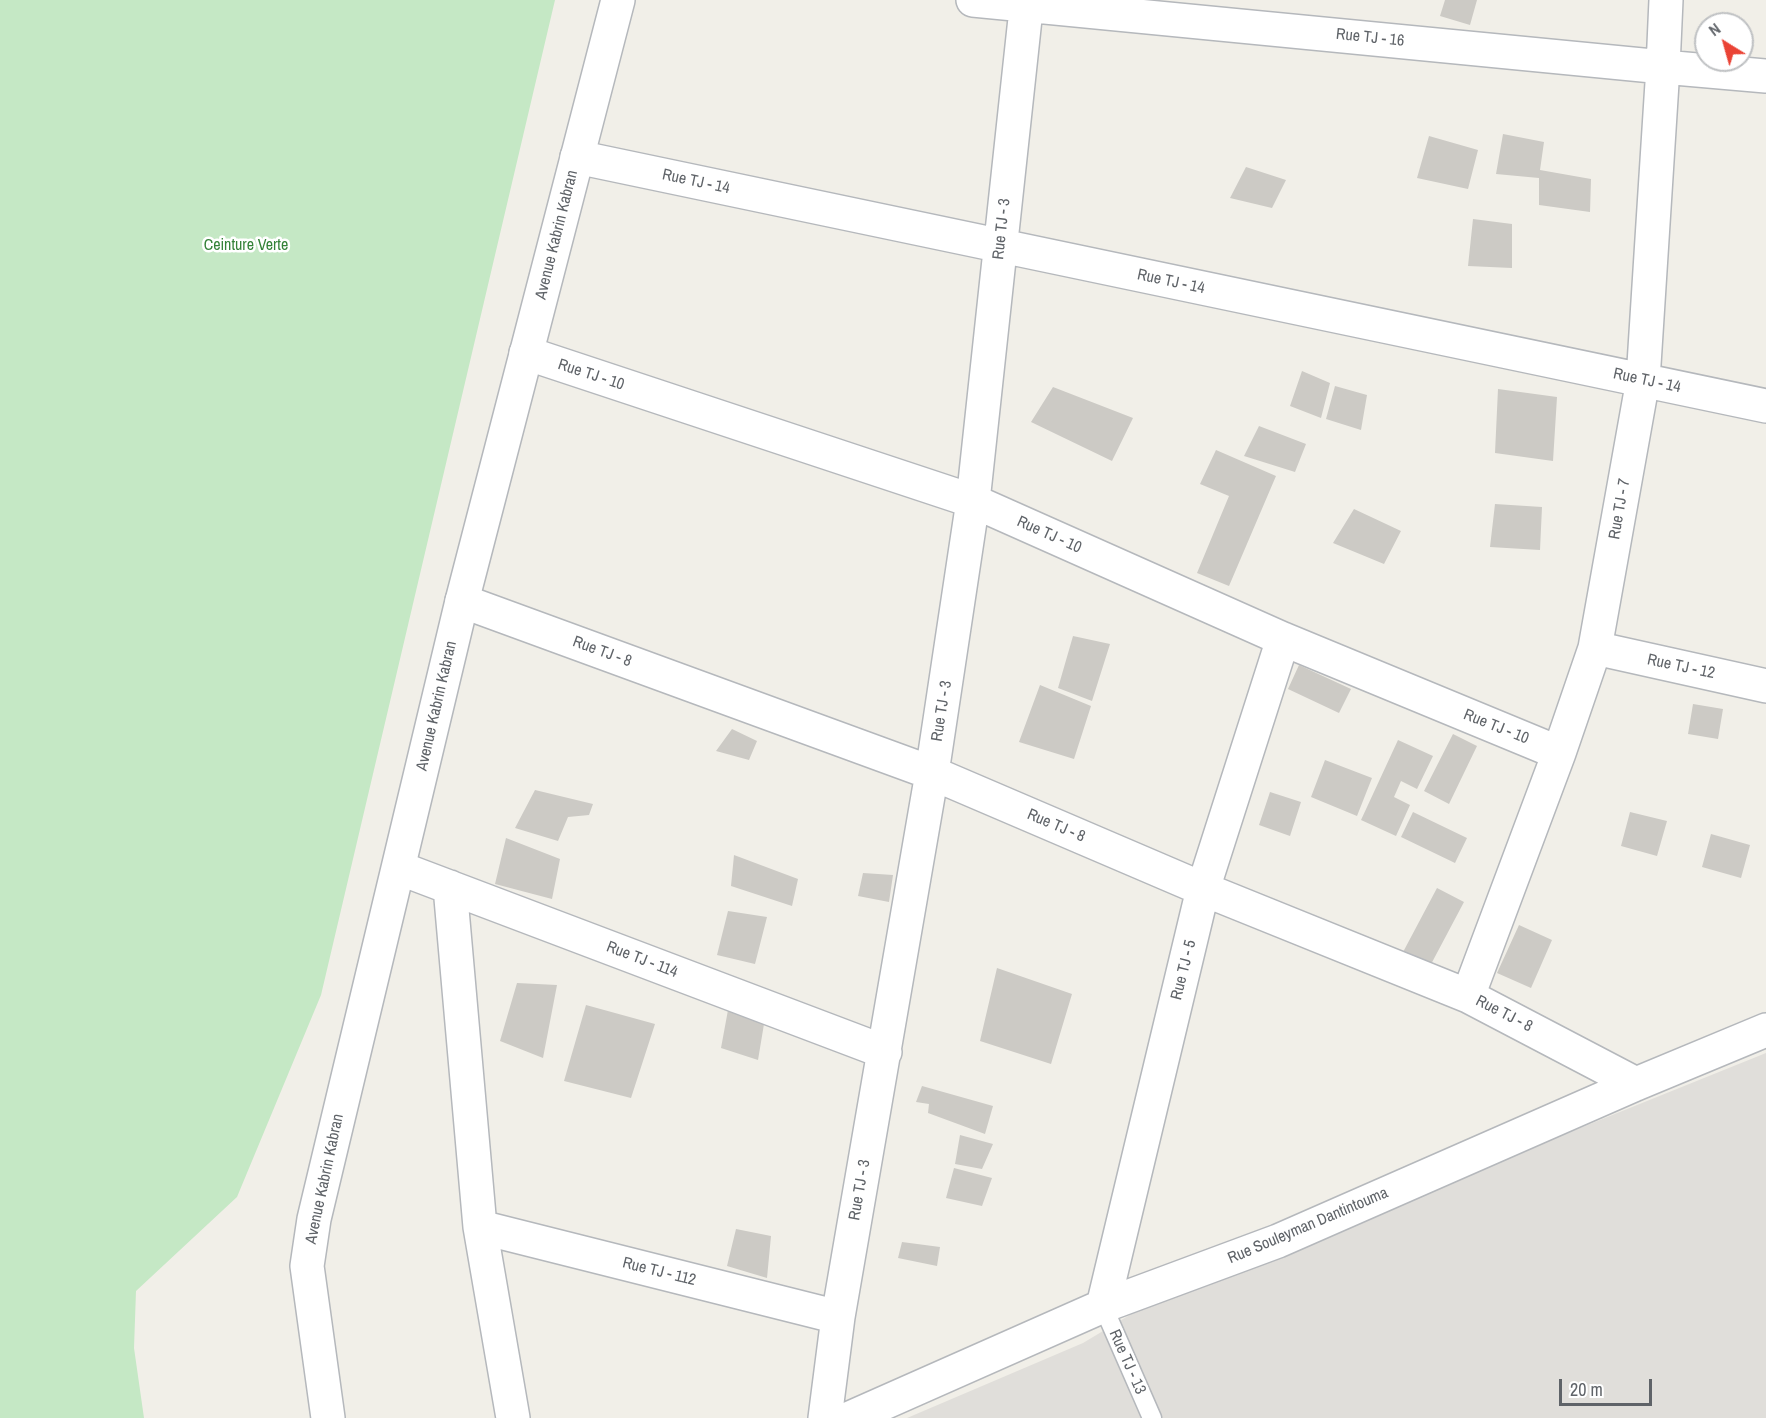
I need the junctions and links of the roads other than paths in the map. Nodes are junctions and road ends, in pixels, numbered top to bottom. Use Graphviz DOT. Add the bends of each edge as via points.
graph roads {
  1 [pos="618,0"];
  2 [pos="973,0"];
  3 [pos="1665,0"];
  4 [pos="1027,2"];
  5 [pos="1663,67"];
  6 [pos="1766,76"];
  7 [pos="577,157"];
  8 [pos="1000,246"];
  9 [pos="526,353"];
  10 [pos="1643,380"];
  11 [pos="1766,406"];
  12 [pos="973,501"];
  13 [pos="462,601"];
  14 [pos="1283,639"];
  15 [pos="1595,648"];
  16 [pos="1766,686"];
  17 [pos="1559,753"];
  18 [pos="932,773"];
  19 [pos="399,868"];
  20 [pos="450,887"];
  21 [pos="1203,889"];
  22 [pos="1468,996"];
  23 [pos="1766,1030"];
  24 [pos="885,1052"];
  25 [pos="1636,1084"];
  26 [pos="480,1227"];
  27 [pos="1102,1306"];
  28 [pos="838,1317"];
  29 [pos="328,1418"];
  30 [pos="513,1418"];
  31 [pos="825,1418"];
  32 [pos="850,1418"];
  33 [pos="1152,1418"];
  1 -- 7 [label="street, Avenue Kabrin Kabran"];
  2 -- 4 [label="street, Rue TJ - 16"];
  3 -- 5 [label="street, Rue TJ - 7"];
  4 -- 5 [label="street, Rue TJ - 16"];
  4 -- 8 [label="street, Rue TJ - 3"];
  5 -- 6 [label="street, Rue TJ - 16"];
  5 -- 10 [label="street, Rue TJ - 7"];
  7 -- 8 [label="street, Rue TJ - 14"];
  7 -- 9 [label="street, Avenue Kabrin Kabran"];
  8 -- 10 [label="street, Rue TJ - 14"];
  8 -- 12 [label="street, Rue TJ - 3"];
  9 -- 12 [label="street, Rue TJ - 10"];
  9 -- 13 [label="street, Avenue Kabrin Kabran"];
  10 -- 11 [label="street, Rue TJ - 14"];
  10 -- 15 [label="street, Rue TJ - 7"];
  12 -- 14 [label="street, Rue TJ - 10"];
  12 -- 18 [label="street, Rue TJ - 3"];
  13 -- 18 [label="street, Rue TJ - 8"];
  13 -- 19 [label="street, Avenue Kabrin Kabran"];
  14 -- 17 [label="street, Rue TJ - 10"];
  14 -- 21 [label="street, Rue TJ - 5"];
  15 -- 16 [label="street, Rue TJ - 12"];
  15 -- 17 [label="street, Rue TJ - 7"];
  17 -- 22 [label="street, Rue TJ - 7"];
  18 -- 21 [label="street, Rue TJ - 8"];
  18 -- 24 [label="street, Rue TJ - 3"];
  19 -- 20 [label="street, Rue TJ - 114"];
  19 -- 29 [label="street, Avenue Kabrin Kabran" via="314,1219 307,1266"];
  20 -- 24 [label="street, Rue TJ - 114"];
  20 -- 26 [label="street"];
  21 -- 22 [label="street, Rue TJ - 8"];
  21 -- 27 [label="street, Rue TJ - 5"];
  22 -- 25 [label="street, Rue TJ - 8"];
  23 -- 25 [label="street, Rue Souleyman Dantintouma"];
  24 -- 28 [label="street, Rue TJ - 3"];
  25 -- 27 [label="street, Rue Souleyman Dantintouma" via="1278,1241"];
  26 -- 28 [label="street, Rue TJ - 112"];
  26 -- 30 [label="street"];
  27 -- 32 [label="street, Rue Souleyman Dantintouma"];
  27 -- 33 [label="lane, Rue TJ - 13"];
  28 -- 31 [label="street, Rue TJ - 3"];
}
